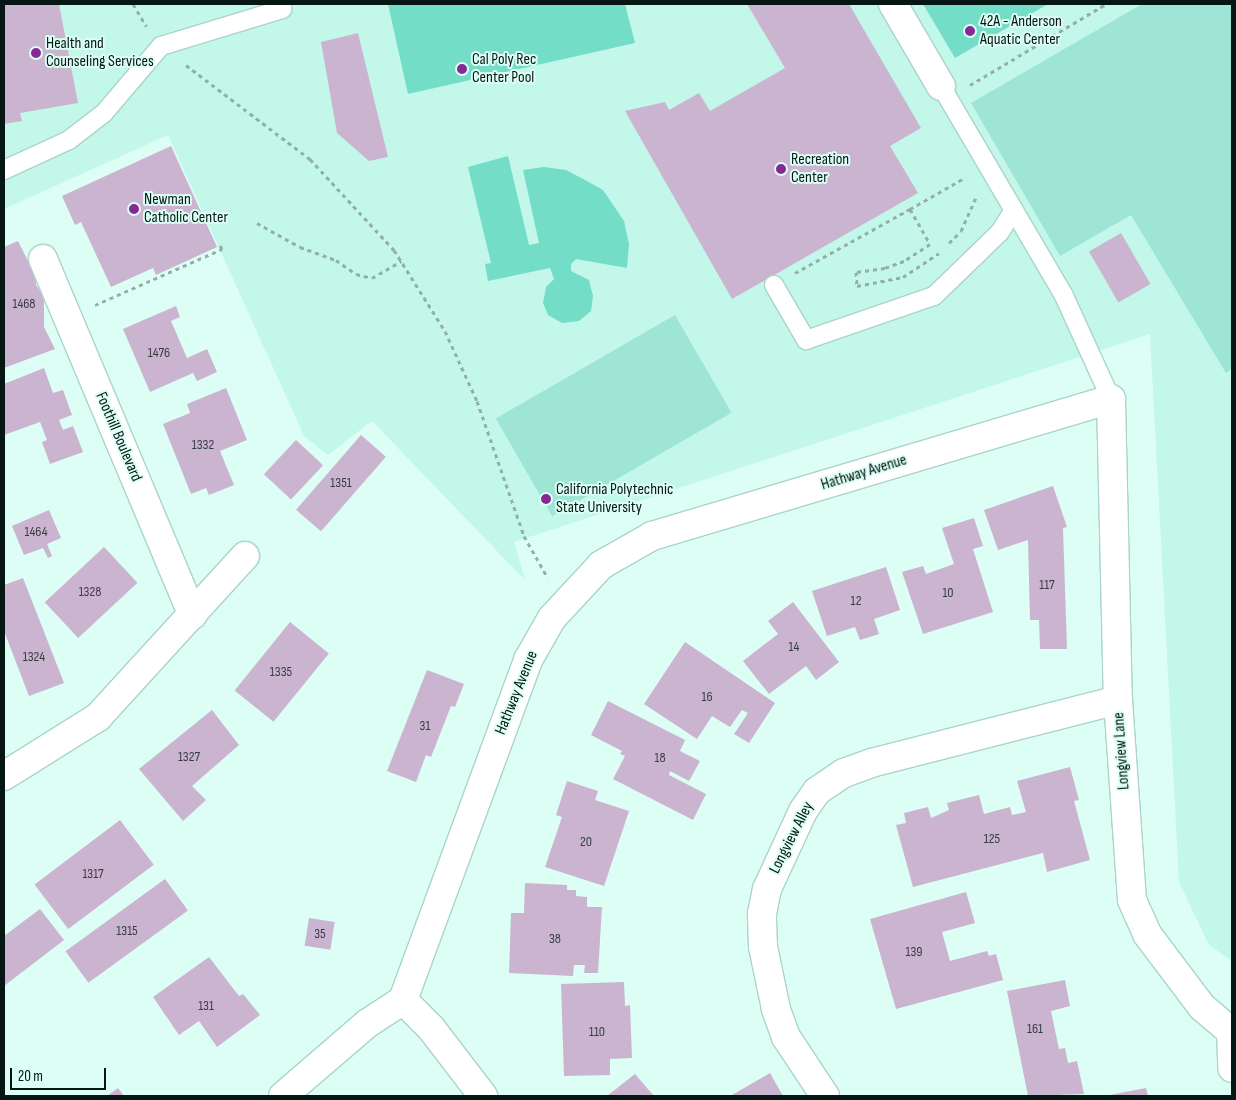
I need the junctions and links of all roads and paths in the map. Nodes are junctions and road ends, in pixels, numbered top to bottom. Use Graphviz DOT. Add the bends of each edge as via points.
graph roads {
  1 [pos="133,4"];
  2 [pos="893,4"];
  3 [pos="1106,4"];
  4 [pos="283,9"];
  5 [pos="161,46"];
  6 [pos="944,92"];
  7 [pos="986,162"];
  8 [pos="4,170"];
  9 [pos="959,180"];
  10 [pos="910,209"];
  11 [pos="1014,210"];
  12 [pos="256,223"];
  13 [pos="220,245"];
  14 [pos="43,259"];
  15 [pos="401,261"];
  16 [pos="774,285"];
  17 [pos="67,317"];
  18 [pos="1110,399"];
  19 [pos="245,556"];
  20 [pos="564,604"];
  21 [pos="193,615"];
  22 [pos="1118,700"];
  23 [pos="4,776"];
  24 [pos="403,1000"];
  25 [pos="1232,1031"];
  26 [pos="1232,1068"];
  27 [pos="283,1096"];
  28 [pos="483,1096"];
  29 [pos="825,1096"];
  1 -- 5 [label="path"];
  2 -- 6 [label="street"];
  3 -- 6 [label="path"];
  4 -- 5 [label="lane"];
  5 -- 8 [label="lane" via="104,113 69,140"];
  5 -- 15 [label="path" via="310,159 367,217"];
  6 -- 7 [label="lane"];
  7 -- 10 [label="path" via="971,174 979,188 961,230 939,253 903,277 857,286 856,272 891,266 930,244"];
  7 -- 11 [label="lane"];
  9 -- 10 [label="path"];
  10 -- 16 [label="path"];
  11 -- 16 [label="lane" via="1000,232 934,296 806,340"];
  11 -- 18 [label="lane" via="1064,296"];
  12 -- 15 [label="path" via="300,247 336,260 356,274 372,278"];
  13 -- 17 [label="path" via="222,249"];
  14 -- 17 [label="street, Foothill Boulevard"];
  15 -- 20 [label="path" via="445,331 477,401 524,536"];
  17 -- 21 [label="street, Foothill Boulevard"];
  18 -- 20 [label="street, Hathway Avenue" via="652,536 601,565"];
  18 -- 22 [label="street, Longview Lane"];
  19 -- 21 [label="street"];
  20 -- 24 [label="street, Hathway Avenue" via="528,660"];
  21 -- 23 [label="street" via="98,717"];
  22 -- 25 [label="street, Longview Lane" via="1132,900 1148,934 1202,1007"];
  22 -- 29 [label="street, Longview Alley" via="871,763 844,773 817,791 802,811 767,889 762,914 763,947 776,1009 786,1037"];
  24 -- 27 [label="street" via="368,1023"];
  24 -- 28 [label="street" via="431,1028"];
  25 -- 26 [label="street, Longview Lane"];
}
